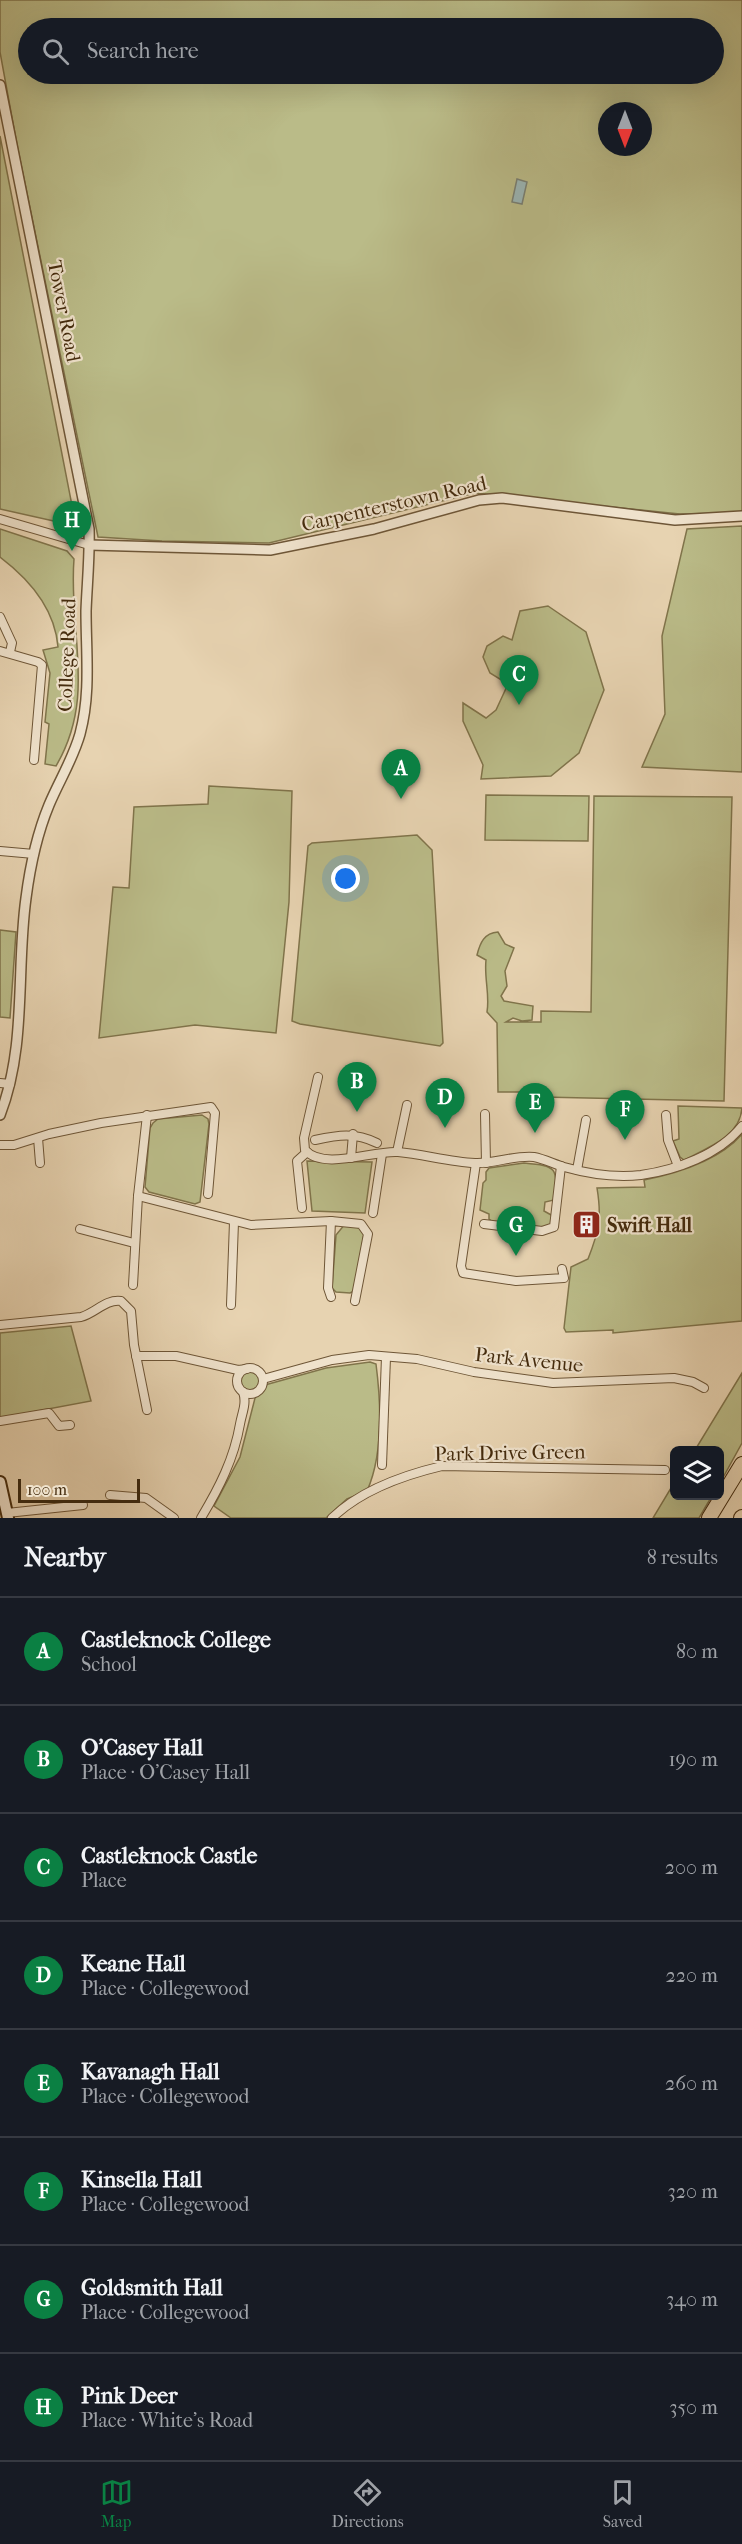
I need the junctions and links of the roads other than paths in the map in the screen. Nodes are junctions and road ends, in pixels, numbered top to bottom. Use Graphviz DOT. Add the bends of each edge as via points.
graph roads {
  1 [pos="0,85"];
  2 [pos="742,516"];
  3 [pos="0,519"];
  4 [pos="89,545"];
  5 [pos="0,617"];
  6 [pos="0,651"];
  7 [pos="10,652"];
  8 [pos="34,760"];
  9 [pos="0,851"];
  10 [pos="34,854"];
  11 [pos="318,1077"];
  12 [pos="5,1084"];
  13 [pos="407,1105"];
  14 [pos="485,1114"];
  15 [pos="666,1114"];
  16 [pos="0,1115"];
  17 [pos="147,1115"];
  18 [pos="586,1120"];
  19 [pos="742,1126"];
  20 [pos="353,1134"];
  21 [pos="38,1138"];
  22 [pos="315,1140"];
  23 [pos="377,1143"];
  24 [pos="0,1145"];
  25 [pos="307,1152"];
  26 [pos="397,1152"];
  27 [pos="382,1154"];
  28 [pos="351,1158"];
  29 [pos="486,1162"];
  30 [pos="40,1163"];
  31 [pos="476,1163"];
  32 [pos="561,1166"];
  33 [pos="678,1166"];
  34 [pos="576,1170"];
  35 [pos="208,1194"];
  36 [pos="138,1196"];
  37 [pos="302,1208"];
  38 [pos="371,1209"];
  39 [pos="331,1221"];
  40 [pos="234,1222"];
  41 [pos="484,1224"];
  42 [pos="80,1229"];
  43 [pos="134,1243"];
  44 [pos="562,1269"];
  45 [pos="133,1285"];
  46 [pos="331,1297"];
  47 [pos="355,1301"];
  48 [pos="231,1305"];
  49 [pos="0,1325"];
  50 [pos="136,1356"];
  51 [pos="386,1357"];
  52 [pos="247,1369"];
  53 [pos="263,1379"];
  54 [pos="704,1388"];
  55 [pos="243,1392"];
  56 [pos="147,1410"];
  57 [pos="0,1421"];
  58 [pos="70,1425"];
  59 [pos="742,1464"];
  60 [pos="382,1465"];
  61 [pos="665,1470"];
  62 [pos="0,1482"];
  63 [pos="110,1495"];
  64 [pos="82,1505"];
  65 [pos="8,1515"];
  66 [pos="174,1518"];
  67 [pos="201,1518"];
  68 [pos="332,1518"];
  69 [pos="709,1518"];
  1 -- 4 [label="street, Tower Road"];
  2 -- 4 [label="street, Carpenterstown Road" via="675,520 502,498 479,500 374,529 270,550"];
  3 -- 4 [label="street"];
  4 -- 10 [label="street, College Road" via="84,718"];
  5 -- 7 [label="street" via="12,643"];
  6 -- 7 [label="street"];
  7 -- 8 [label="street" via="42,665"];
  9 -- 10 [label="street"];
  10 -- 12 [label="street, College Road" via="26,899 22,982"];
  11 -- 25 [label="street" via="304,1138"];
  12 -- 16 [label="street, College Road"];
  13 -- 26 [label="street"];
  14 -- 29 [label="street"];
  15 -- 33 [label="street" via="668,1140"];
  17 -- 21 [label="street"];
  17 -- 35 [label="street" via="211,1107 214,1110"];
  17 -- 36 [label="street"];
  18 -- 34 [label="street"];
  19 -- 33 [label="street" via="723,1144"];
  20 -- 22 [label="street"];
  20 -- 23 [label="street"];
  20 -- 28 [label="street"];
  21 -- 24 [label="street"];
  21 -- 30 [label="street"];
  25 -- 28 [label="street" via="315,1157"];
  25 -- 37 [label="street" via="297,1161"];
  26 -- 27 [label="street"];
  26 -- 31 [label="street"];
  27 -- 28 [label="street"];
  27 -- 38 [label="street"];
  29 -- 31 [label="street"];
  29 -- 32 [label="street" via="534,1157"];
  31 -- 44 [label="street" via="463,1273 530,1282 564,1278"];
  32 -- 34 [label="street"];
  32 -- 41 [label="street" via="554,1227 542,1232"];
  33 -- 34 [label="street" via="639,1175"];
  36 -- 40 [label="street"];
  36 -- 43 [label="street"];
  39 -- 40 [label="street" via="261,1226"];
  39 -- 46 [label="street"];
  39 -- 47 [label="street" via="362,1224 368,1234"];
  40 -- 48 [label="street"];
  42 -- 43 [label="street"];
  43 -- 45 [label="street"];
  49 -- 50 [label="street" via="81,1317 116,1300 127,1304 131,1311"];
  50 -- 52 [label="street" via="176,1356"];
  50 -- 56 [label="street"];
  51 -- 53 [label="street, Park Avenue" via="352,1356"];
  51 -- 54 [label="street, Park Avenue" via="553,1383 674,1378"];
  51 -- 60 [label="street"];
  52 -- 53 [label="street" via="259,1371"];
  52 -- 55 [label="street" via="238,1377"];
  53 -- 55 [label="street" via="259,1391"];
  55 -- 67 [label="street" via="245,1404 235,1451"];
  57 -- 58 [label="street" via="50,1413 59,1426"];
  59 -- 69 [label="highway"];
  61 -- 68 [label="street, Park Drive Green" via="442,1466 416,1472 358,1497"];
  62 -- 65 [label="main road"];
  63 -- 66 [label="street" via="146,1498"];
  64 -- 65 [label="street"];
}
